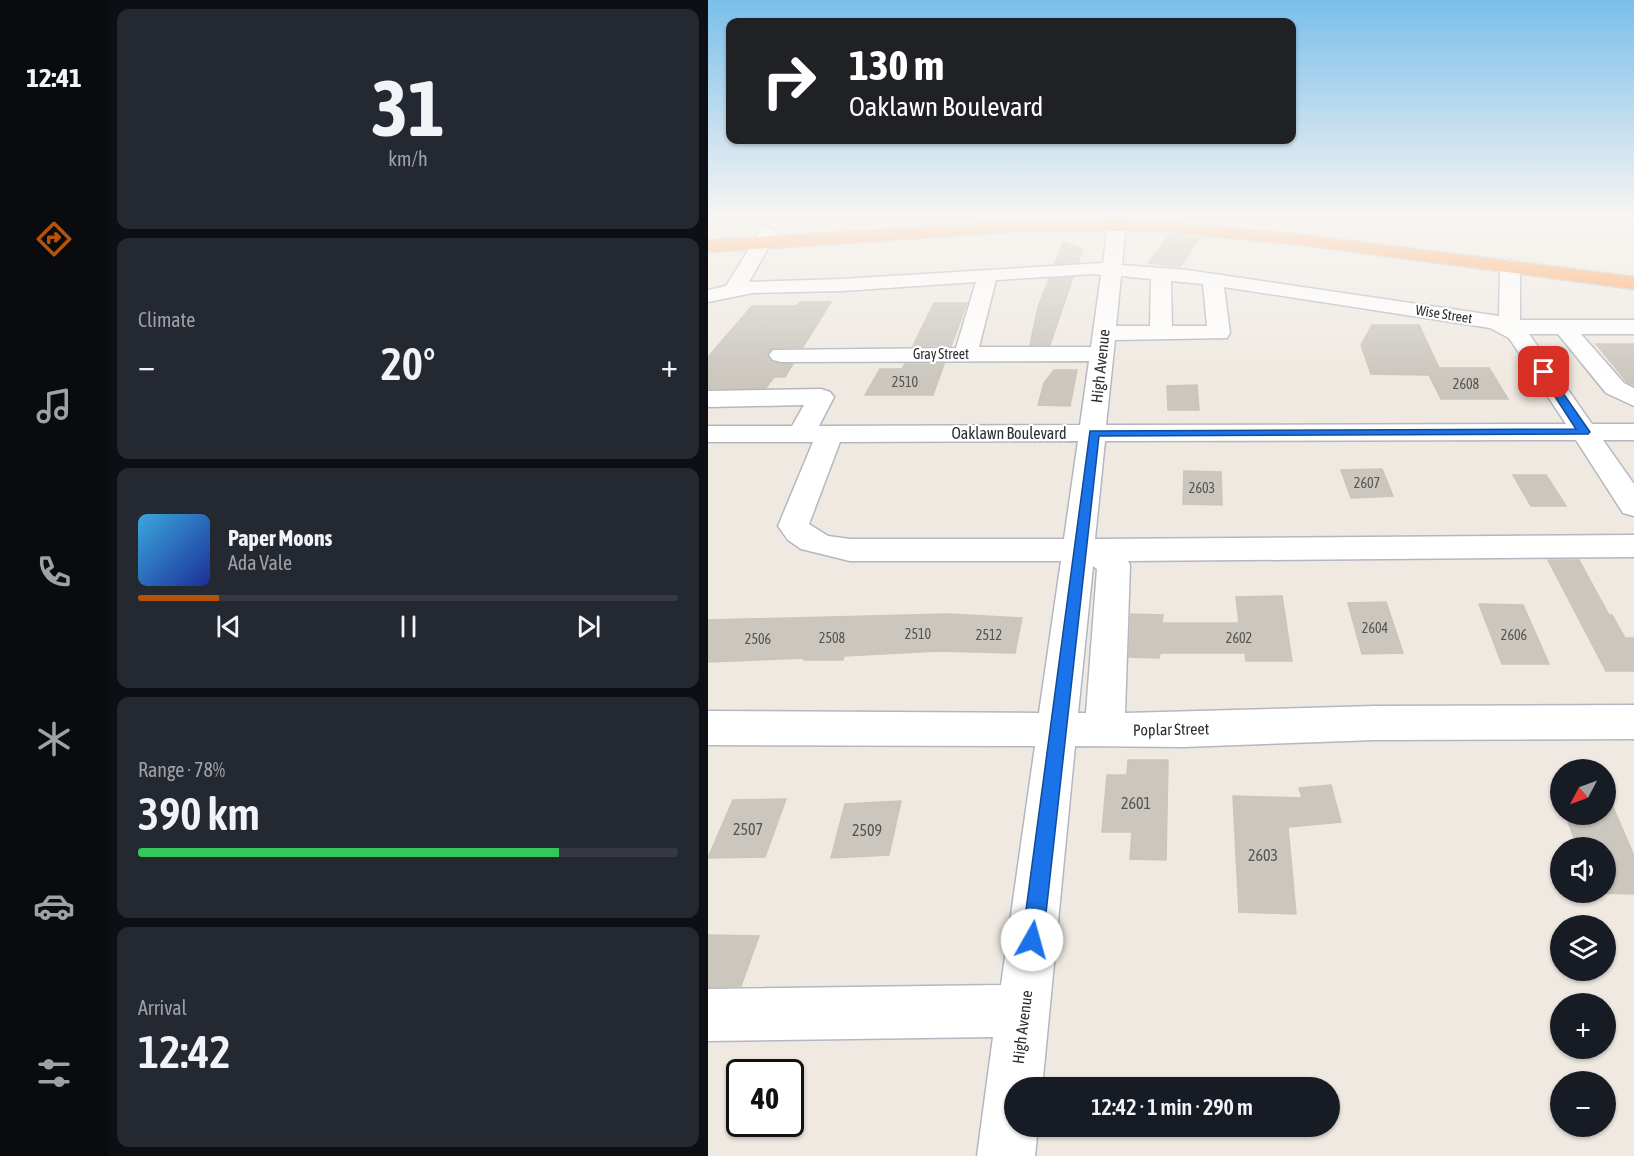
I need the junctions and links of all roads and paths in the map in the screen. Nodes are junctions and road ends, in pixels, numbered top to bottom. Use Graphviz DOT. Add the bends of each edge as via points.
graph roads {
  1 [pos="746,270"];
  2 [pos="1035,270"];
  3 [pos="1108,270"];
  4 [pos="1111,270"];
  5 [pos="1510,270"];
  6 [pos="1539,270"];
  7 [pos="988,273"];
  8 [pos="1161,273"];
  9 [pos="1213,280"];
  10 [pos="1634,283"];
  11 [pos="734,290"];
  12 [pos="708,296"];
  13 [pos="1508,327"];
  14 [pos="1564,327"];
  15 [pos="1634,327"];
  16 [pos="1161,333"];
  17 [pos="1102,344"];
  18 [pos="966,354"];
  19 [pos="781,355"];
  20 [pos="1634,398"];
  21 [pos="708,399"];
  22 [pos="1584,432"];
  23 [pos="1634,432"];
  24 [pos="1094,433"];
  25 [pos="708,434"];
  26 [pos="815,434"];
  27 [pos="1634,506"];
  28 [pos="1634,546"];
  29 [pos="1080,550"];
  30 [pos="1634,722"];
  31 [pos="708,728"];
  32 [pos="1059,729"];
  33 [pos="1104,730"];
  34 [pos="1024,1011"];
  35 [pos="708,1015"];
  36 [pos="1016,1077"];
  37 [pos="1008,1137"];
  38 [pos="1006,1156"];
  1 -- 11 [label="street"];
  2 -- 7 [label="street, Wise Street"];
  3 -- 4 [label="street, Wise Street"];
  4 -- 8 [label="street, Wise Street"];
  4 -- 17 [label="street, High Avenue"];
  5 -- 13 [label="street" via="1512,315"];
  6 -- 10 [label="highway"];
  7 -- 11 [label="street, Wise Street"];
  7 -- 18 [label="street"];
  8 -- 9 [label="street, Wise Street"];
  8 -- 16 [label="street"];
  9 -- 13 [label="street, Wise Street" via="1438,312"];
  9 -- 16 [label="street, Gray Street" via="1219,333"];
  11 -- 12 [label="street, Wise Street"];
  13 -- 14 [label="street, Wise Street"];
  13 -- 22 [label="street" via="1517,333"];
  14 -- 15 [label="street, Wise Street"];
  14 -- 20 [label="street" via="1615,388"];
  16 -- 17 [label="street, Gray Street"];
  17 -- 18 [label="street, Gray Street"];
  17 -- 24 [label="street, High Avenue"];
  18 -- 19 [label="street, Gray Street"];
  21 -- 26 [label="street" via="821,397"];
  22 -- 23 [label="street, Oaklawn Boulevard"];
  22 -- 24 [label="street, Oaklawn Boulevard"];
  22 -- 27 [label="street"];
  24 -- 26 [label="street, Oaklawn Boulevard"];
  24 -- 29 [label="street, High Avenue"];
  25 -- 26 [label="street, Oaklawn Boulevard"];
  26 -- 29 [label="street" via="793,525 804,539 820,546 850,550"];
  28 -- 29 [label="street"];
  29 -- 32 [label="street, High Avenue"];
  29 -- 33 [label="street" via="1114,565"];
  30 -- 33 [label="street, Poplar Street"];
  31 -- 32 [label="street, Poplar Street"];
  32 -- 33 [label="street, Poplar Street"];
  32 -- 34 [label="street, High Avenue"];
  34 -- 35 [label="street"];
  34 -- 36 [label="street, High Avenue"];
  37 -- 38 [label="street, High Avenue"];
}
